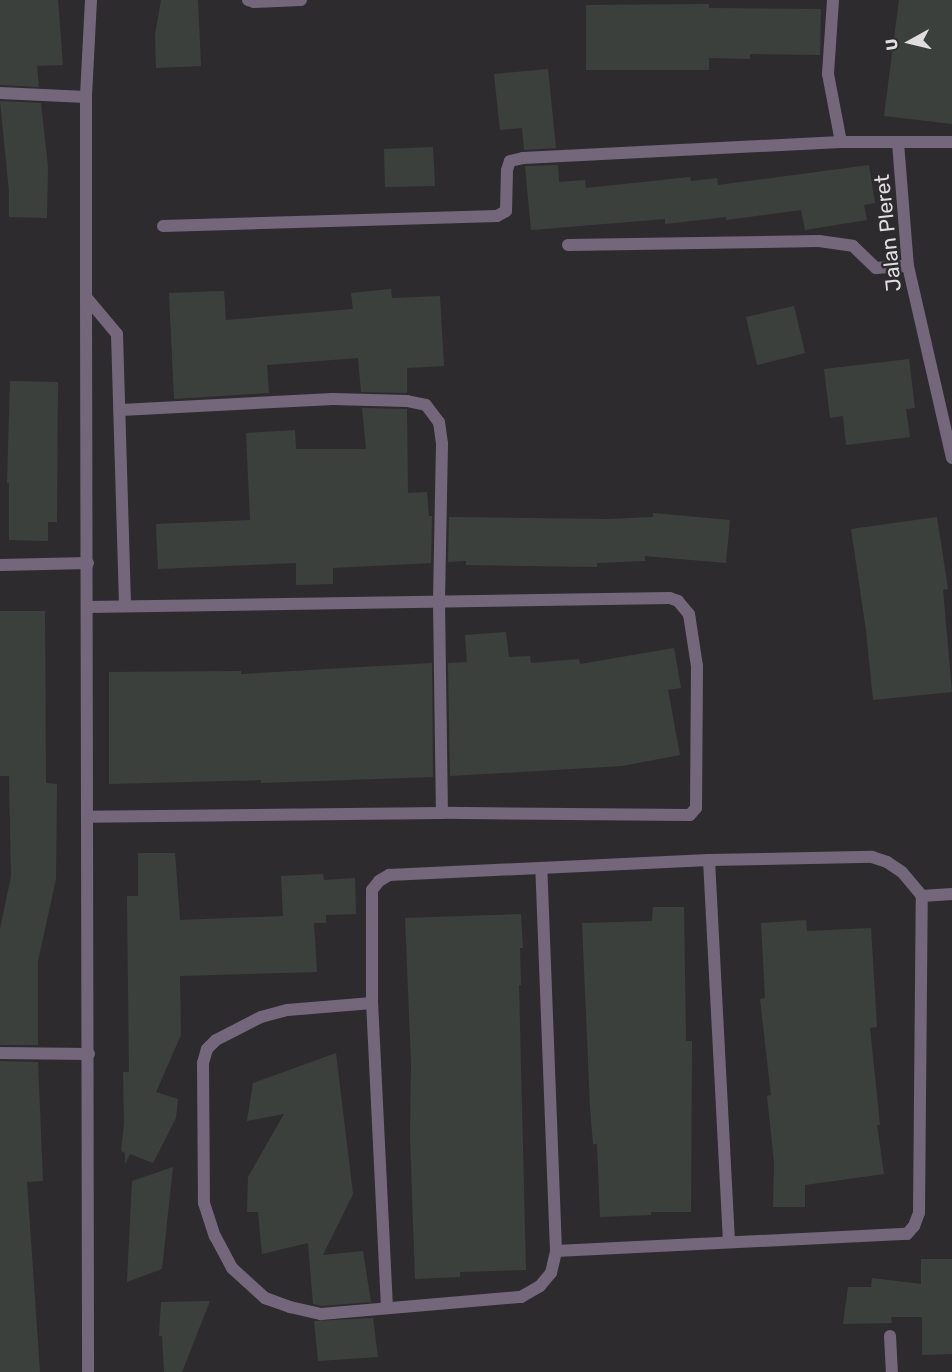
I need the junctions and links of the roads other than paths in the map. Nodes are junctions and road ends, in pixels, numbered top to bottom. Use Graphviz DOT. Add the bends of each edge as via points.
graph roads {
  1 [pos="90,0"];
  2 [pos="248,0"];
  3 [pos="300,0"];
  4 [pos="832,0"];
  5 [pos="0,93"];
  6 [pos="86,97"];
  7 [pos="841,142"];
  8 [pos="952,142"];
  9 [pos="898,143"];
  10 [pos="163,226"];
  11 [pos="568,245"];
  12 [pos="908,266"];
  13 [pos="86,297"];
  14 [pos="121,410"];
  15 [pos="952,458"];
  16 [pos="88,563"];
  17 [pos="0,565"];
  18 [pos="438,602"];
  19 [pos="125,605"];
  20 [pos="87,607"];
  21 [pos="442,813"];
  22 [pos="89,817"];
  23 [pos="709,860"];
  24 [pos="541,868"];
  25 [pos="952,894"];
  26 [pos="922,896"];
  27 [pos="372,1003"];
  28 [pos="0,1053"];
  29 [pos="89,1054"];
  30 [pos="729,1241"];
  31 [pos="556,1251"];
  32 [pos="387,1308"];
  33 [pos="890,1336"];
  34 [pos="88,1372"];
  35 [pos="892,1372"];
  1 -- 6 [label="street"];
  2 -- 3 [label="street"];
  4 -- 7 [label="street" via="828,74"];
  5 -- 6 [label="street"];
  6 -- 13 [label="street"];
  7 -- 9 [label="street"];
  7 -- 10 [label="street" via="523,158 510,161 506,211 496,216"];
  8 -- 9 [label="street"];
  9 -- 12 [label="street, Jalan Pleret"];
  11 -- 12 [label="street" via="819,241 853,246 876,268"];
  12 -- 15 [label="street, Jalan Pleret"];
  13 -- 14 [label="street" via="117,334"];
  13 -- 16 [label="street"];
  14 -- 18 [label="street" via="333,399 426,405 439,422 442,444"];
  14 -- 19 [label="street"];
  16 -- 17 [label="street"];
  16 -- 20 [label="street"];
  18 -- 19 [label="street"];
  18 -- 21 [label="street"];
  18 -- 21 [label="street" via="670,598 689,614 697,666 696,808 690,815"];
  19 -- 20 [label="street"];
  20 -- 22 [label="street"];
  21 -- 22 [label="street"];
  22 -- 29 [label="street"];
  23 -- 24 [label="street"];
  23 -- 26 [label="street" via="872,858 902,872"];
  23 -- 30 [label="street"];
  24 -- 27 [label="street" via="389,875 379,881 372,890"];
  24 -- 31 [label="street"];
  25 -- 26 [label="street"];
  26 -- 30 [label="street" via="919,1213 914,1226 907,1234"];
  27 -- 32 [label="street"];
  27 -- 32 [label="street" via="287,1010 261,1017 216,1040 207,1049 203,1063 204,1203 208,1222 232,1268 265,1298 321,1314"];
  28 -- 29 [label="street"];
  29 -- 34 [label="street"];
  30 -- 31 [label="street"];
  31 -- 32 [label="street" via="551,1273 540,1286 520,1297"];
  33 -- 35 [label="street"];
}
